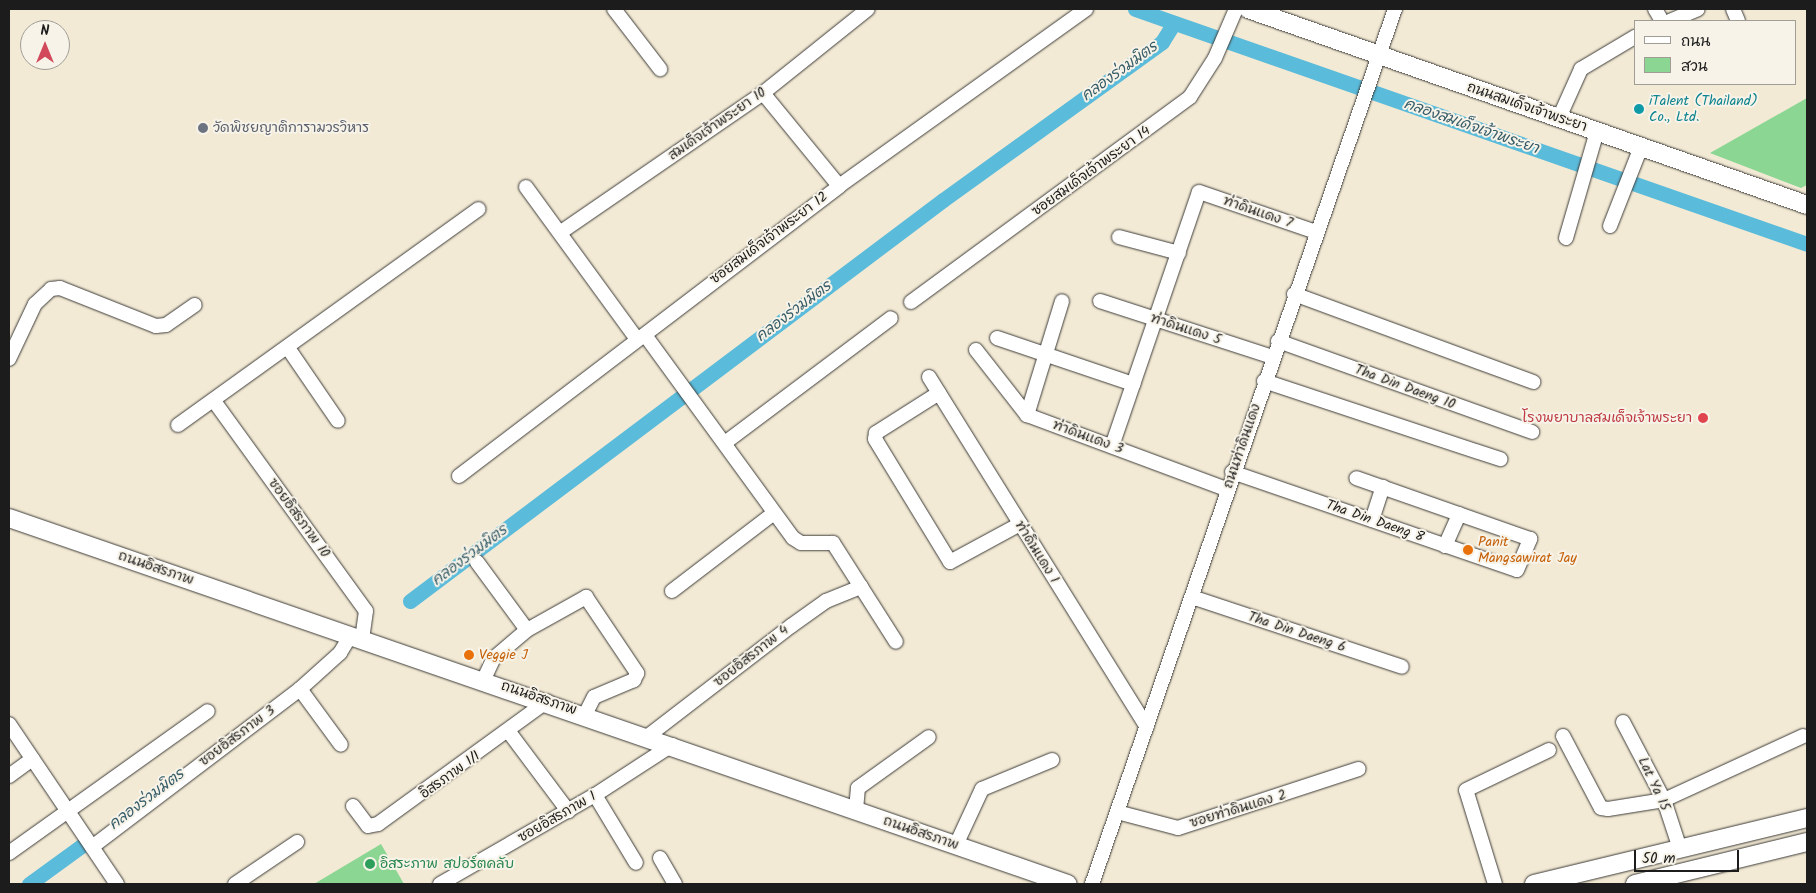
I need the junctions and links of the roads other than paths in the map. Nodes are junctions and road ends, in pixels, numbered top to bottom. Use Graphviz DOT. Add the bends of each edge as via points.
graph roads {
  1 [pos="614,9"];
  2 [pos="868,9"];
  3 [pos="1086,9"];
  4 [pos="1236,9"];
  5 [pos="1248,9"];
  6 [pos="1396,9"];
  7 [pos="1655,9"];
  8 [pos="1698,9"];
  9 [pos="1661,20"];
  10 [pos="1672,20"];
  11 [pos="1634,38"];
  12 [pos="1380,55"];
  13 [pos="660,69"];
  14 [pos="763,93"];
  15 [pos="1558,118"];
  16 [pos="1598,131"];
  17 [pos="1641,147"];
  18 [pos="839,186"];
  19 [pos="526,187"];
  20 [pos="1804,201"];
  21 [pos="480,209"];
  22 [pos="1610,226"];
  23 [pos="561,232"];
  24 [pos="1316,232"];
  25 [pos="1119,237"];
  26 [pos="1566,238"];
  27 [pos="1179,253"];
  28 [pos="1294,294"];
  29 [pos="1062,301"];
  30 [pos="1100,301"];
  31 [pos="911,302"];
  32 [pos="195,304"];
  33 [pos="891,318"];
  34 [pos="1156,319"];
  35 [pos="641,337"];
  36 [pos="997,338"];
  37 [pos="1278,341"];
  38 [pos="288,348"];
  39 [pos="976,350"];
  40 [pos="1046,354"];
  41 [pos="1272,357"];
  42 [pos="9,359"];
  43 [pos="929,377"];
  44 [pos="1264,381"];
  45 [pos="1533,382"];
  46 [pos="1132,384"];
  47 [pos="939,393"];
  48 [pos="214,401"];
  49 [pos="1027,415"];
  50 [pos="338,421"];
  51 [pos="178,425"];
  52 [pos="1532,432"];
  53 [pos="726,442"];
  54 [pos="1112,446"];
  55 [pos="1500,459"];
  56 [pos="1232,472"];
  57 [pos="459,476"];
  58 [pos="1356,478"];
  59 [pos="1383,487"];
  60 [pos="1226,489"];
  61 [pos="774,513"];
  62 [pos="1459,514"];
  63 [pos="9,518"];
  64 [pos="1372,520"];
  65 [pos="1020,524"];
  66 [pos="1446,546"];
  67 [pos="477,562"];
  68 [pos="861,587"];
  69 [pos="672,591"];
  70 [pos="1192,597"];
  71 [pos="527,630"];
  72 [pos="356,637"];
  73 [pos="896,642"];
  74 [pos="1402,667"];
  75 [pos="484,679"];
  76 [pos="300,689"];
  77 [pos="547,701"];
  78 [pos="208,710"];
  79 [pos="585,714"];
  80 [pos="1623,722"];
  81 [pos="9,724"];
  82 [pos="1147,727"];
  83 [pos="509,732"];
  84 [pos="648,736"];
  85 [pos="1563,736"];
  86 [pos="1803,736"];
  87 [pos="929,737"];
  88 [pos="341,745"];
  89 [pos="672,745"];
  90 [pos="1549,750"];
  91 [pos="32,759"];
  92 [pos="1052,760"];
  93 [pos="1359,769"];
  94 [pos="9,776"];
  95 [pos="595,796"];
  96 [pos="1664,800"];
  97 [pos="354,806"];
  98 [pos="66,809"];
  99 [pos="856,810"];
  100 [pos="568,811"];
  101 [pos="1117,812"];
  102 [pos="1807,818"];
  103 [pos="297,842"];
  104 [pos="1807,842"];
  105 [pos="956,845"];
  106 [pos="92,847"];
  107 [pos="1680,848"];
  108 [pos="9,853"];
  109 [pos="660,858"];
  110 [pos="636,863"];
  111 [pos="110,882"];
  112 [pos="235,884"];
  113 [pos="440,884"];
  114 [pos="675,884"];
  115 [pos="1068,884"];
  116 [pos="1092,884"];
  117 [pos="1495,884"];
  118 [pos="1534,884"];
  119 [pos="1635,884"];
  1 -- 13 [label="street"];
  2 -- 14 [label="street, สมเด็จเจ้าพระยา 10"];
  3 -- 18 [label="street, ซอยสมเด็จเจ้าพระยา 12"];
  4 -- 31 [label="street, ซอยสมเด็จเจ้าพระยา 14" via="1203,81 1174,111"];
  5 -- 12 [label="main road, ถนนสมเด็จเจ้าพระยา"];
  6 -- 12 [label="street, ถนนท่าดินแดง"];
  7 -- 9 [label="street"];
  8 -- 10 [label="street"];
  11 -- 15 [label="street" via="1581,69"];
  12 -- 15 [label="main road, ถนนสมเด็จเจ้าพระยา"];
  12 -- 24 [label="street, ถนนท่าดินแดง"];
  14 -- 18 [label="street"];
  14 -- 23 [label="street, สมเด็จเจ้าพระยา 10"];
  15 -- 16 [label="main road, ถนนสมเด็จเจ้าพระยา"];
  16 -- 17 [label="main road, ถนนสมเด็จเจ้าพระยา"];
  16 -- 26 [label="street"];
  17 -- 20 [label="main road, ถนนสมเด็จเจ้าพระยา"];
  17 -- 22 [label="street"];
  18 -- 35 [label="street, ซอยสมเด็จเจ้าพระยา 12"];
  19 -- 23 [label="street"];
  21 -- 38 [label="street"];
  23 -- 35 [label="street"];
  24 -- 27 [label="street, ท่าดินแดง 7" via="1199,192"];
  24 -- 28 [label="street, ถนนท่าดินแดง"];
  25 -- 27 [label="street"];
  27 -- 34 [label="street"];
  28 -- 37 [label="street, ถนนท่าดินแดง"];
  28 -- 45 [label="street"];
  29 -- 40 [label="street"];
  30 -- 34 [label="street, ท่าดินแดง 5"];
  32 -- 42 [label="street" via="166,325 156,326 60,288 51,289 36,304"];
  33 -- 53 [label="street"];
  34 -- 41 [label="street, ท่าดินแดง 5"];
  34 -- 46 [label="street"];
  35 -- 53 [label="street"];
  35 -- 57 [label="street, ซอยสมเด็จเจ้าพระยา 12"];
  36 -- 40 [label="street"];
  37 -- 41 [label="street, ถนนท่าดินแดง"];
  37 -- 52 [label="street, Tha Din Daeng 10"];
  38 -- 48 [label="street"];
  38 -- 50 [label="street"];
  39 -- 49 [label="street"];
  40 -- 46 [label="street"];
  40 -- 49 [label="street"];
  41 -- 44 [label="street, ถนนท่าดินแดง"];
  43 -- 47 [label="street, ท่าดินแดง 1"];
  44 -- 55 [label="street"];
  44 -- 56 [label="street, ถนนท่าดินแดง"];
  46 -- 54 [label="street"];
  47 -- 65 [label="street, ท่าดินแดง 1"];
  47 -- 65 [label="street" via="876,433 875,439 945,554 950,562"];
  48 -- 51 [label="street"];
  48 -- 72 [label="street, ซอยอิสรภาพ 10" via="366,611"];
  49 -- 54 [label="street, ท่าดินแดง 3"];
  53 -- 61 [label="street"];
  54 -- 60 [label="street, ท่าดินแดง 3"];
  56 -- 60 [label="street, ถนนท่าดินแดง"];
  56 -- 64 [label="street, Tha Din Daeng 8"];
  58 -- 59 [label="street"];
  59 -- 62 [label="street"];
  59 -- 64 [label="street"];
  60 -- 70 [label="street, ถนนท่าดินแดง"];
  61 -- 68 [label="street" via="798,541 833,543"];
  61 -- 69 [label="street"];
  62 -- 66 [label="street"];
  62 -- 66 [label="street, Tha Din Daeng 8" via="1530,539 1517,570"];
  63 -- 72 [label="main road, ถนนอิสรภาพ"];
  64 -- 66 [label="street, Tha Din Daeng 8"];
  65 -- 82 [label="street, ท่าดินแดง 1"];
  67 -- 71 [label="street"];
  68 -- 73 [label="street"];
  68 -- 84 [label="street, ซอยอิสรภาพ 4" via="826,601"];
  70 -- 74 [label="street, Tha Din Daeng 6"];
  70 -- 82 [label="street, ถนนท่าดินแดง"];
  71 -- 75 [label="street" via="494,658"];
  71 -- 79 [label="street" via="581,598 591,600 634,665 636,677 594,697"];
  72 -- 75 [label="main road, ถนนอิสรภาพ"];
  72 -- 76 [label="street, ซอยอิสรภาพ 3"];
  75 -- 77 [label="main road, ถนนอิสรภาพ"];
  76 -- 88 [label="street"];
  76 -- 106 [label="street, ซอยอิสรภาพ 3"];
  77 -- 79 [label="main road, ถนนอิสรภาพ"];
  77 -- 83 [label="street, อิสรภาพ 1/1"];
  78 -- 98 [label="street"];
  79 -- 84 [label="main road, ถนนอิสรภาพ"];
  80 -- 96 [label="street, Lat Ya 15"];
  81 -- 91 [label="street"];
  82 -- 101 [label="street, ถนนท่าดินแดง"];
  83 -- 97 [label="street, อิสรภาพ 1/1" via="374,827 368,826"];
  83 -- 100 [label="street"];
  84 -- 89 [label="main road, ถนนอิสรภาพ"];
  85 -- 96 [label="street" via="1601,808"];
  86 -- 96 [label="street"];
  87 -- 99 [label="street" via="858,788"];
  89 -- 95 [label="street, ซอยอิสรภาพ 1"];
  89 -- 99 [label="main road, ถนนอิสรภาพ"];
  90 -- 117 [label="street" via="1466,790"];
  91 -- 94 [label="street"];
  91 -- 98 [label="street"];
  92 -- 105 [label="street" via="982,789"];
  93 -- 101 [label="street, ซอยท่าดินแดง 2" via="1178,828 1168,829"];
  95 -- 100 [label="street, ซอยอิสรภาพ 1"];
  95 -- 110 [label="street"];
  96 -- 107 [label="street, Lat Ya 15"];
  98 -- 106 [label="street"];
  98 -- 108 [label="street"];
  99 -- 105 [label="main road, ถนนอิสรภาพ"];
  100 -- 113 [label="street, ซอยอิสรภาพ 1"];
  101 -- 116 [label="street, ถนนท่าดินแดง"];
  102 -- 107 [label="main road"];
  103 -- 112 [label="street"];
  104 -- 119 [label="main road"];
  105 -- 115 [label="main road, ถนนอิสรภาพ"];
  106 -- 111 [label="street"];
  107 -- 118 [label="main road"];
  109 -- 114 [label="street"];
}
